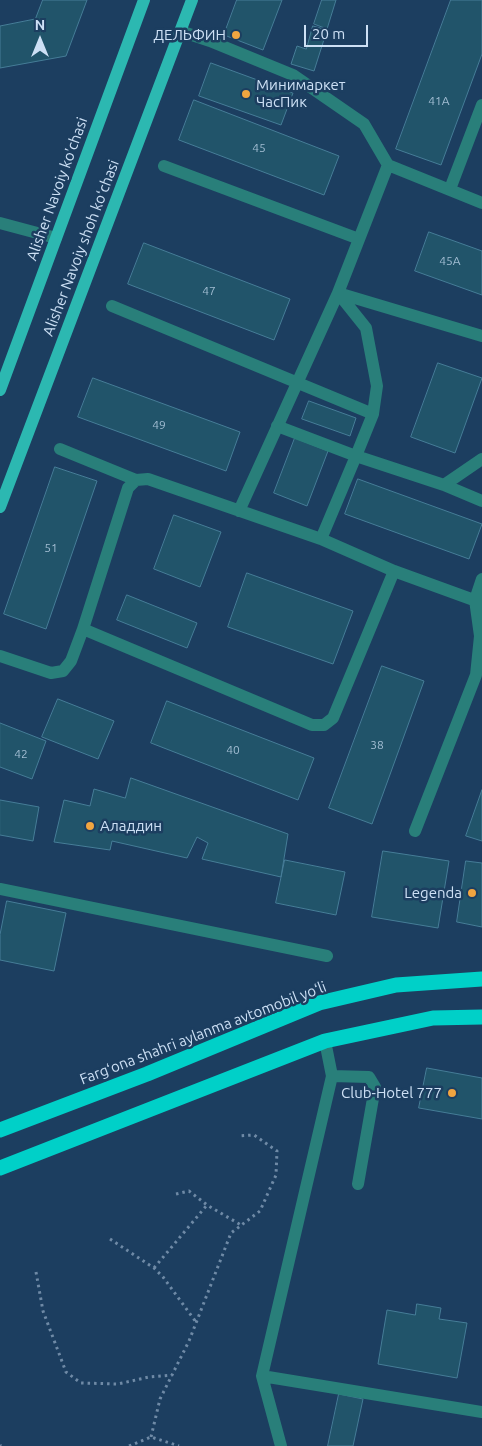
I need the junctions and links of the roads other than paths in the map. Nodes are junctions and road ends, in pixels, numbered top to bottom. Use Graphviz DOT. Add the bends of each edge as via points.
graph roads {
  1 [pos="144,0"];
  2 [pos="192,0"];
  3 [pos="180,31"];
  4 [pos="482,105"];
  5 [pos="388,165"];
  6 [pos="164,166"];
  7 [pos="450,189"];
  8 [pos="482,203"];
  9 [pos="0,223"];
  10 [pos="56,238"];
  11 [pos="359,239"];
  12 [pos="338,293"];
  13 [pos="112,306"];
  14 [pos="482,336"];
  15 [pos="297,382"];
  16 [pos="0,390"];
  17 [pos="373,414"];
  18 [pos="277,426"];
  19 [pos="60,449"];
  20 [pos="356,456"];
  21 [pos="482,459"];
  22 [pos="136,480"];
  23 [pos="444,485"];
  24 [pos="482,501"];
  25 [pos="0,507"];
  26 [pos="240,511"];
  27 [pos="321,539"];
  28 [pos="394,571"];
  29 [pos="482,579"];
  30 [pos="478,602"];
  31 [pos="83,628"];
  32 [pos="0,656"];
  33 [pos="415,831"];
  34 [pos="0,889"];
  35 [pos="327,956"];
  36 [pos="482,979"];
  37 [pos="482,1018"];
  38 [pos="325,1041"];
  39 [pos="332,1076"];
  40 [pos="0,1130"];
  41 [pos="0,1168"];
  42 [pos="358,1184"];
  43 [pos="262,1376"];
  44 [pos="482,1412"];
  45 [pos="281,1446"];
  1 -- 10 [label="main road, Alisher Navoiy ko'chasi"];
  2 -- 3 [label="main road, Alisher Navoiy shoh koʻchasi"];
  3 -- 5 [label="street" via="293,75 364,124"];
  3 -- 25 [label="main road, Alisher Navoiy shoh koʻchasi"];
  4 -- 7 [label="street"];
  5 -- 7 [label="street"];
  5 -- 11 [label="street"];
  6 -- 11 [label="street"];
  7 -- 8 [label="street"];
  9 -- 10 [label="street"];
  10 -- 16 [label="main road, Alisher Navoiy ko'chasi"];
  11 -- 12 [label="street"];
  12 -- 14 [label="street"];
  12 -- 15 [label="street"];
  12 -- 17 [label="street" via="366,328 377,386"];
  13 -- 15 [label="street"];
  15 -- 17 [label="street"];
  15 -- 18 [label="street"];
  17 -- 20 [label="street"];
  18 -- 20 [label="street"];
  18 -- 26 [label="street"];
  19 -- 22 [label="street"];
  20 -- 23 [label="street"];
  20 -- 27 [label="street"];
  21 -- 23 [label="street"];
  22 -- 26 [label="street" via="148,479"];
  22 -- 31 [label="street" via="128,488"];
  23 -- 24 [label="street"];
  26 -- 27 [label="street"];
  27 -- 28 [label="street"];
  28 -- 30 [label="street"];
  28 -- 31 [label="street" via="333,718 324,725 312,725"];
  29 -- 30 [label="street"];
  30 -- 33 [label="street" via="480,636 476,675"];
  31 -- 32 [label="street" via="64,671 51,673"];
  34 -- 35 [label="street"];
  36 -- 40 [label="highway, Fargʻona shahri aylanma avtomobil yoʻli" via="396,985 319,1004"];
  37 -- 38 [label="highway" via="432,1018"];
  38 -- 39 [label="street"];
  38 -- 41 [label="highway"];
  39 -- 42 [label="street" via="369,1077 375,1087"];
  39 -- 43 [label="street"];
  43 -- 44 [label="street"];
  43 -- 45 [label="street"];
}
